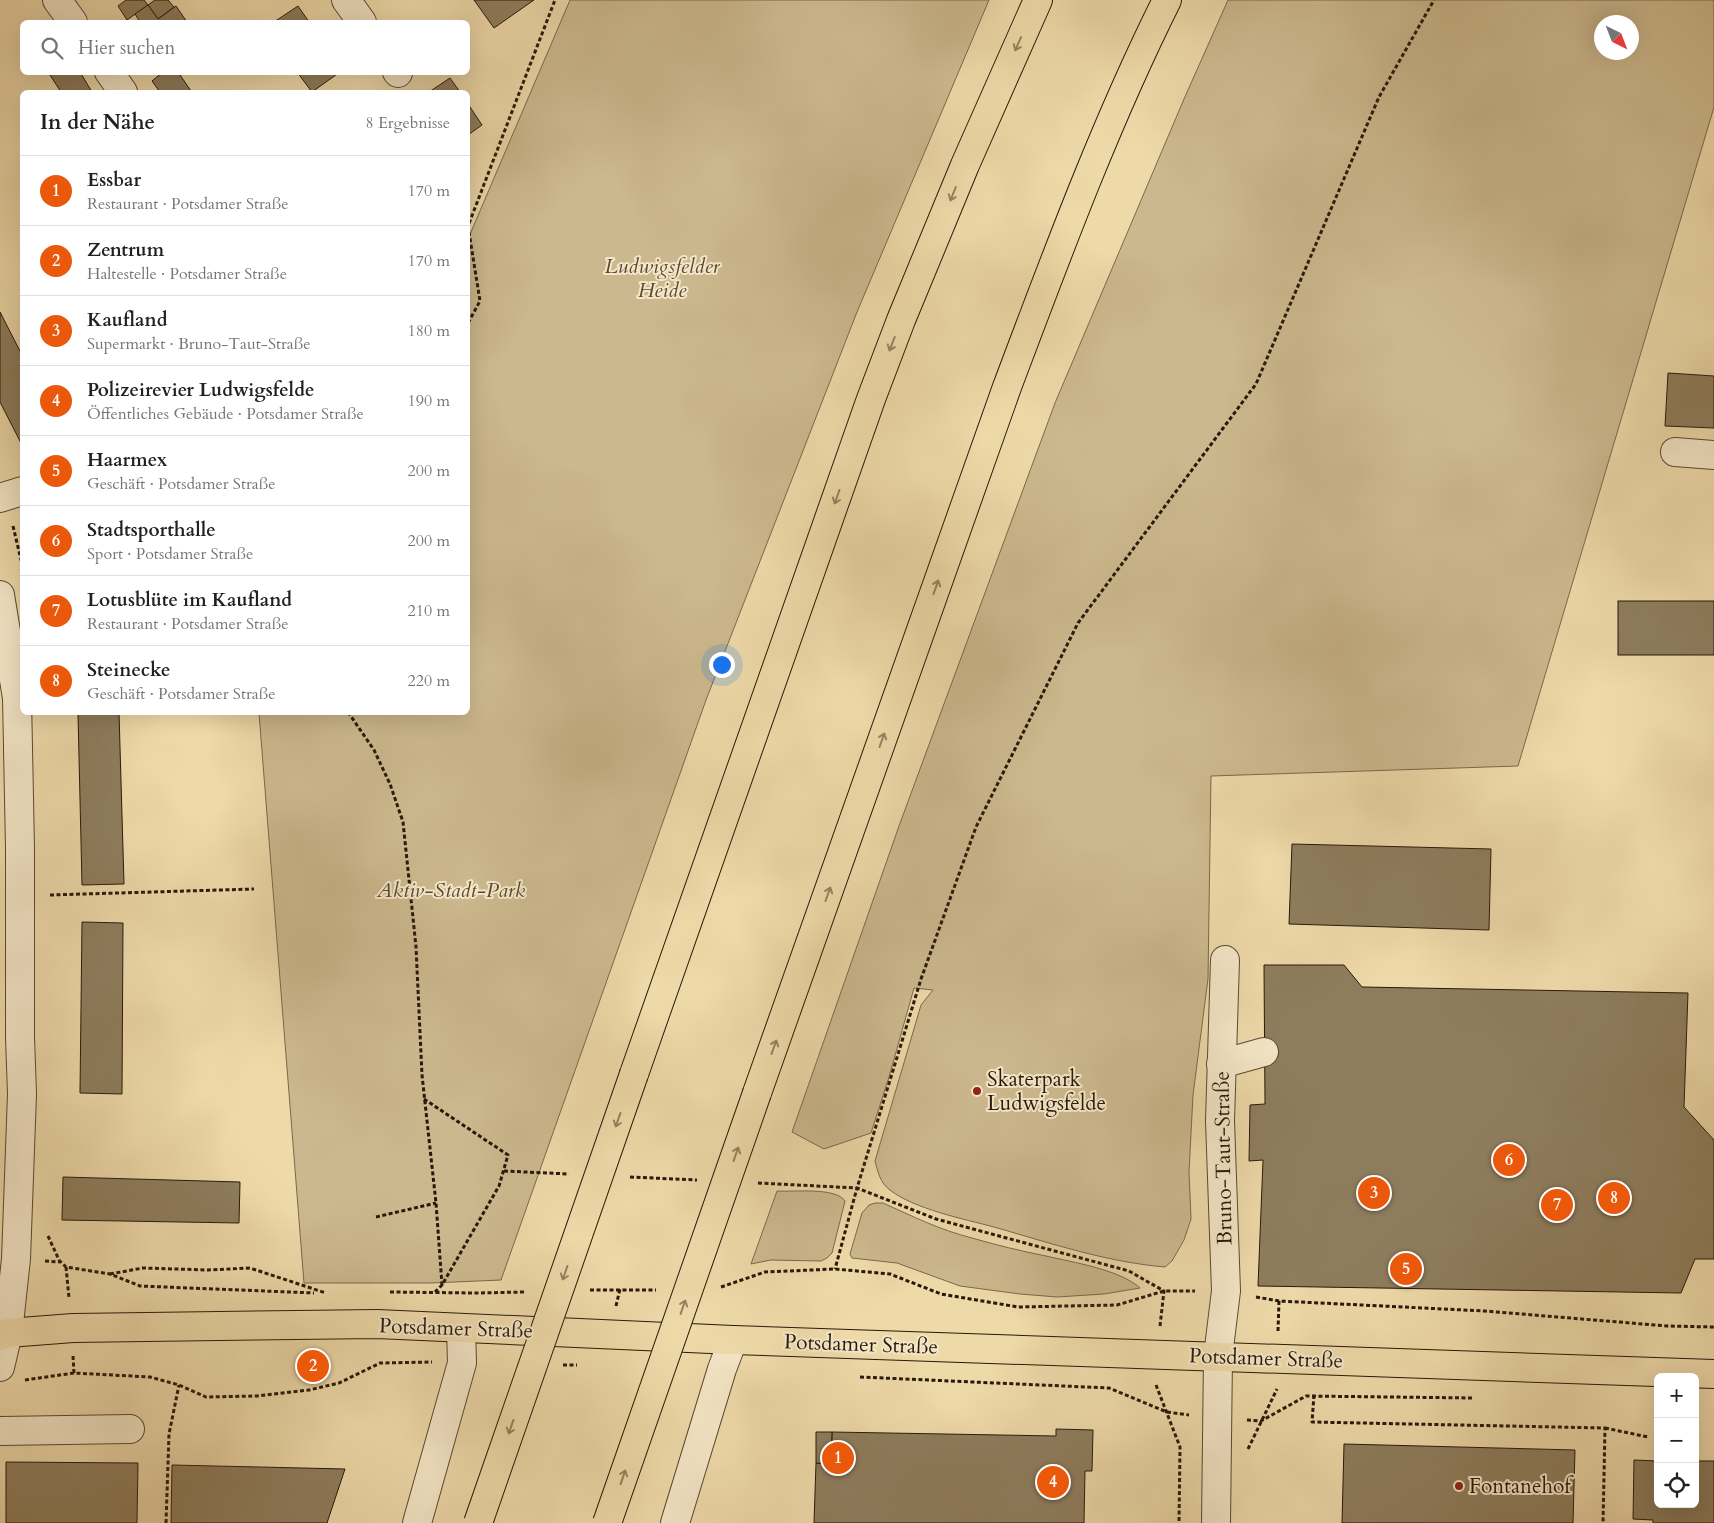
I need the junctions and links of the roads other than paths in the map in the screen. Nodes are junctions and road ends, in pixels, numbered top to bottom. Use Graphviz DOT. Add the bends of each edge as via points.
graph roads {
  1 [pos="57,0"];
  2 [pos="346,0"];
  3 [pos="1038,0"];
  4 [pos="1167,0"];
  5 [pos="72,20"];
  6 [pos="361,20"];
  7 [pos="111,75"];
  8 [pos="122,90"];
  9 [pos="1675,452"];
  10 [pos="1714,455"];
  11 [pos="20,492"];
  12 [pos="0,498"];
  13 [pos="0,595"];
  14 [pos="1226,960"];
  15 [pos="1264,1052"];
  16 [pos="1221,1064"];
  17 [pos="461,1328"];
  18 [pos="3,1334"];
  19 [pos="733,1340"];
  20 [pos="1218,1356"];
  21 [pos="11,1374"];
  22 [pos="1714,1374"];
  23 [pos="130,1429"];
  24 [pos="0,1431"];
  25 [pos="417,1523"];
  26 [pos="478,1523"];
  27 [pos="607,1523"];
  28 [pos="675,1523"];
  29 [pos="1216,1523"];
  1 -- 5 [label="street"];
  2 -- 6 [label="street"];
  3 -- 26 [label="main road, one-way, bridge" via="965,166 871,400"];
  27 -- 4 [label="main road, one-way, bridge" via="1007,387 1137,59"];
  7 -- 8 [label="street"];
  9 -- 10 [label="street"];
  11 -- 12 [label="street"];
  13 -- 18 [label="street" via="17,694 22,1094 16,1259"];
  14 -- 16 [label="street, Bruno-Taut-Straße"];
  15 -- 16 [label="street"];
  16 -- 20 [label="street, Bruno-Taut-Straße" via="1226,1290"];
  17 -- 18 [label="main road, Potsdamer Straße" via="300,1324 72,1328"];
  17 -- 19 [label="main road, Potsdamer Straße"];
  17 -- 25 [label="street" via="462,1363"];
  18 -- 21 [label="street"];
  19 -- 20 [label="main road, Potsdamer Straße"];
  19 -- 28 [label="street"];
  20 -- 22 [label="main road, Potsdamer Straße"];
  20 -- 29 [label="street, Bruno-Taut-Straße"];
  23 -- 24 [label="street"];
}
